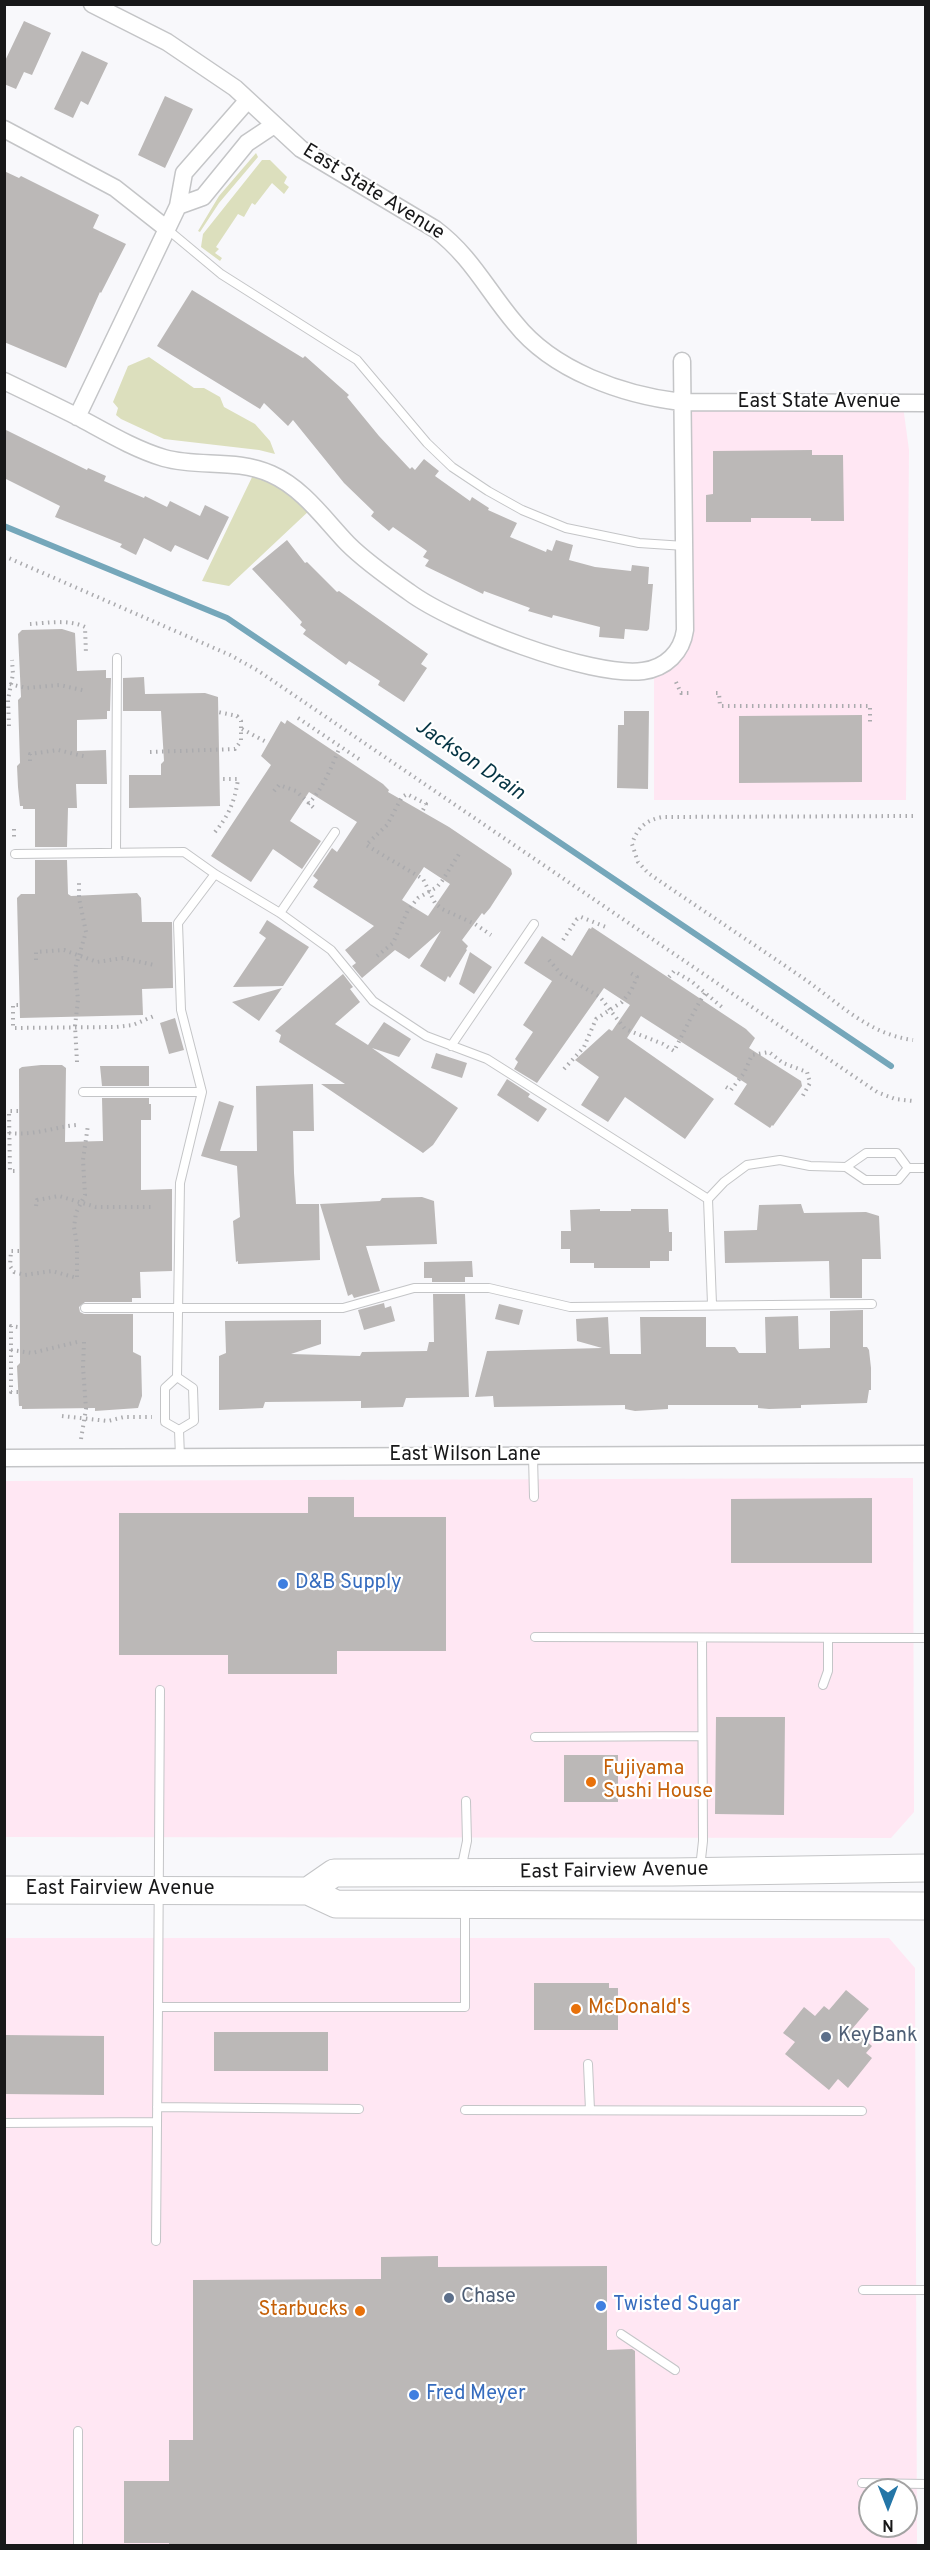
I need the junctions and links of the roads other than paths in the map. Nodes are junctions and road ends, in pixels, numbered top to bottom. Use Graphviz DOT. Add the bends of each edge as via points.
graph roads {
  1 [pos="92,4"];
  2 [pos="248,101"];
  3 [pos="274,125"];
  4 [pos="4,129"];
  5 [pos="178,206"];
  6 [pos="167,229"];
  7 [pos="682,362"];
  8 [pos="4,381"];
  9 [pos="681,402"];
  10 [pos="926,403"];
  11 [pos="77,417"];
  12 [pos="685,546"];
  13 [pos="117,658"];
  14 [pos="335,832"];
  15 [pos="116,853"];
  16 [pos="15,854"];
  17 [pos="215,874"];
  18 [pos="280,913"];
  19 [pos="534,924"];
  20 [pos="451,1046"];
  21 [pos="83,1092"];
  22 [pos="202,1092"];
  23 [pos="846,1167"];
  24 [pos="908,1168"];
  25 [pos="926,1168"];
  26 [pos="708,1199"];
  27 [pos="712,1304"];
  28 [pos="872,1304"];
  29 [pos="85,1308"];
  30 [pos="179,1309"];
  31 [pos="177,1377"];
  32 [pos="179,1430"];
  33 [pos="926,1454"];
  34 [pos="533,1456"];
  35 [pos="180,1457"];
  36 [pos="4,1458"];
  37 [pos="534,1497"];
  38 [pos="535,1637"];
  39 [pos="702,1638"];
  40 [pos="828,1638"];
  41 [pos="926,1638"];
  42 [pos="823,1685"];
  43 [pos="160,1689"];
  44 [pos="702,1736"];
  45 [pos="536,1737"];
  46 [pos="466,1801"];
  47 [pos="926,1868"];
  48 [pos="700,1872"];
  49 [pos="460,1874"];
  50 [pos="4,1890"];
  51 [pos="158,1890"];
  52 [pos="319,1896"];
  53 [pos="465,1905"];
  54 [pos="926,1906"];
  55 [pos="158,2007"];
  56 [pos="588,2064"];
  57 [pos="157,2107"];
  58 [pos="359,2109"];
  59 [pos="465,2110"];
  60 [pos="590,2110"];
  61 [pos="862,2111"];
  62 [pos="157,2122"];
  63 [pos="5,2123"];
  64 [pos="156,2241"];
  65 [pos="863,2290"];
  66 [pos="926,2290"];
  67 [pos="621,2334"];
  68 [pos="675,2370"];
  69 [pos="78,2431"];
  70 [pos="78,2546"];
  1 -- 2 [label="street, East State Avenue" via="167,42"];
  2 -- 3 [label="street, East State Avenue"];
  2 -- 5 [label="street" via="184,173"];
  3 -- 5 [label="street" via="248,143 203,197"];
  3 -- 9 [label="street, East State Avenue" via="301,149 455,244 516,325 543,349 581,374 620,389"];
  4 -- 6 [label="street" via="115,188"];
  5 -- 6 [label="street"];
  6 -- 11 [label="street"];
  6 -- 12 [label="lane" via="221,274 357,360 427,443 452,467 488,491 566,528 639,543"];
  7 -- 9 [label="street"];
  8 -- 11 [label="street"];
  9 -- 10 [label="street, East State Avenue"];
  9 -- 12 [label="street"];
  11 -- 12 [label="street" via="166,458 248,466 273,475 297,490 350,547 411,594 483,632 534,651 621,671 656,669 678,653 684,636"];
  13 -- 15 [label="lane"];
  14 -- 18 [label="lane"];
  15 -- 16 [label="lane"];
  15 -- 17 [label="lane" via="184,852"];
  17 -- 18 [label="lane"];
  17 -- 22 [label="lane" via="178,923 181,1010"];
  18 -- 20 [label="lane" via="331,950 373,1001 426,1036"];
  19 -- 20 [label="lane"];
  20 -- 26 [label="lane" via="486,1059"];
  21 -- 22 [label="lane"];
  22 -- 30 [label="lane" via="180,1183"];
  23 -- 24 [label="lane" via="865,1180 898,1180"];
  23 -- 24 [label="lane" via="866,1153 897,1153"];
  23 -- 26 [label="lane" via="780,1160 747,1165"];
  24 -- 25 [label="lane"];
  26 -- 27 [label="lane"];
  27 -- 28 [label="lane"];
  27 -- 30 [label="lane" via="570,1307 489,1288 414,1288 343,1308"];
  29 -- 30 [label="lane"];
  30 -- 31 [label="lane"];
  31 -- 32 [label="lane" via="165,1388 165,1422"];
  31 -- 32 [label="lane" via="194,1388 194,1421"];
  32 -- 35 [label="lane"];
  33 -- 34 [label="street, East Wilson Lane"];
  34 -- 35 [label="street, East Wilson Lane"];
  34 -- 37 [label="lane"];
  35 -- 36 [label="street, East Wilson Lane"];
  38 -- 39 [label="lane"];
  39 -- 40 [label="lane"];
  39 -- 44 [label="lane"];
  40 -- 41 [label="lane"];
  40 -- 42 [label="lane" via="828,1671"];
  43 -- 51 [label="lane"];
  44 -- 45 [label="lane"];
  44 -- 48 [label="lane"];
  46 -- 49 [label="lane" via="467,1841"];
  47 -- 48 [label="main road, East Fairview Avenue"];
  48 -- 49 [label="main road, East Fairview Avenue"];
  49 -- 52 [label="main road, East Fairview Avenue" via="334,1874"];
  50 -- 51 [label="main road, East Fairview Avenue"];
  51 -- 52 [label="main road, East Fairview Avenue"];
  51 -- 55 [label="lane"];
  52 -- 53 [label="main road, East Fairview Avenue" via="336,1904"];
  53 -- 54 [label="main road, East Fairview Avenue"];
  53 -- 55 [label="lane" via="465,2007"];
  55 -- 57 [label="lane"];
  56 -- 60 [label="lane"];
  57 -- 58 [label="lane"];
  57 -- 62 [label="lane"];
  59 -- 60 [label="lane"];
  60 -- 61 [label="lane"];
  62 -- 63 [label="lane"];
  62 -- 64 [label="lane"];
  65 -- 66 [label="lane"];
  67 -- 68 [label="lane"];
  69 -- 70 [label="lane"];
}
